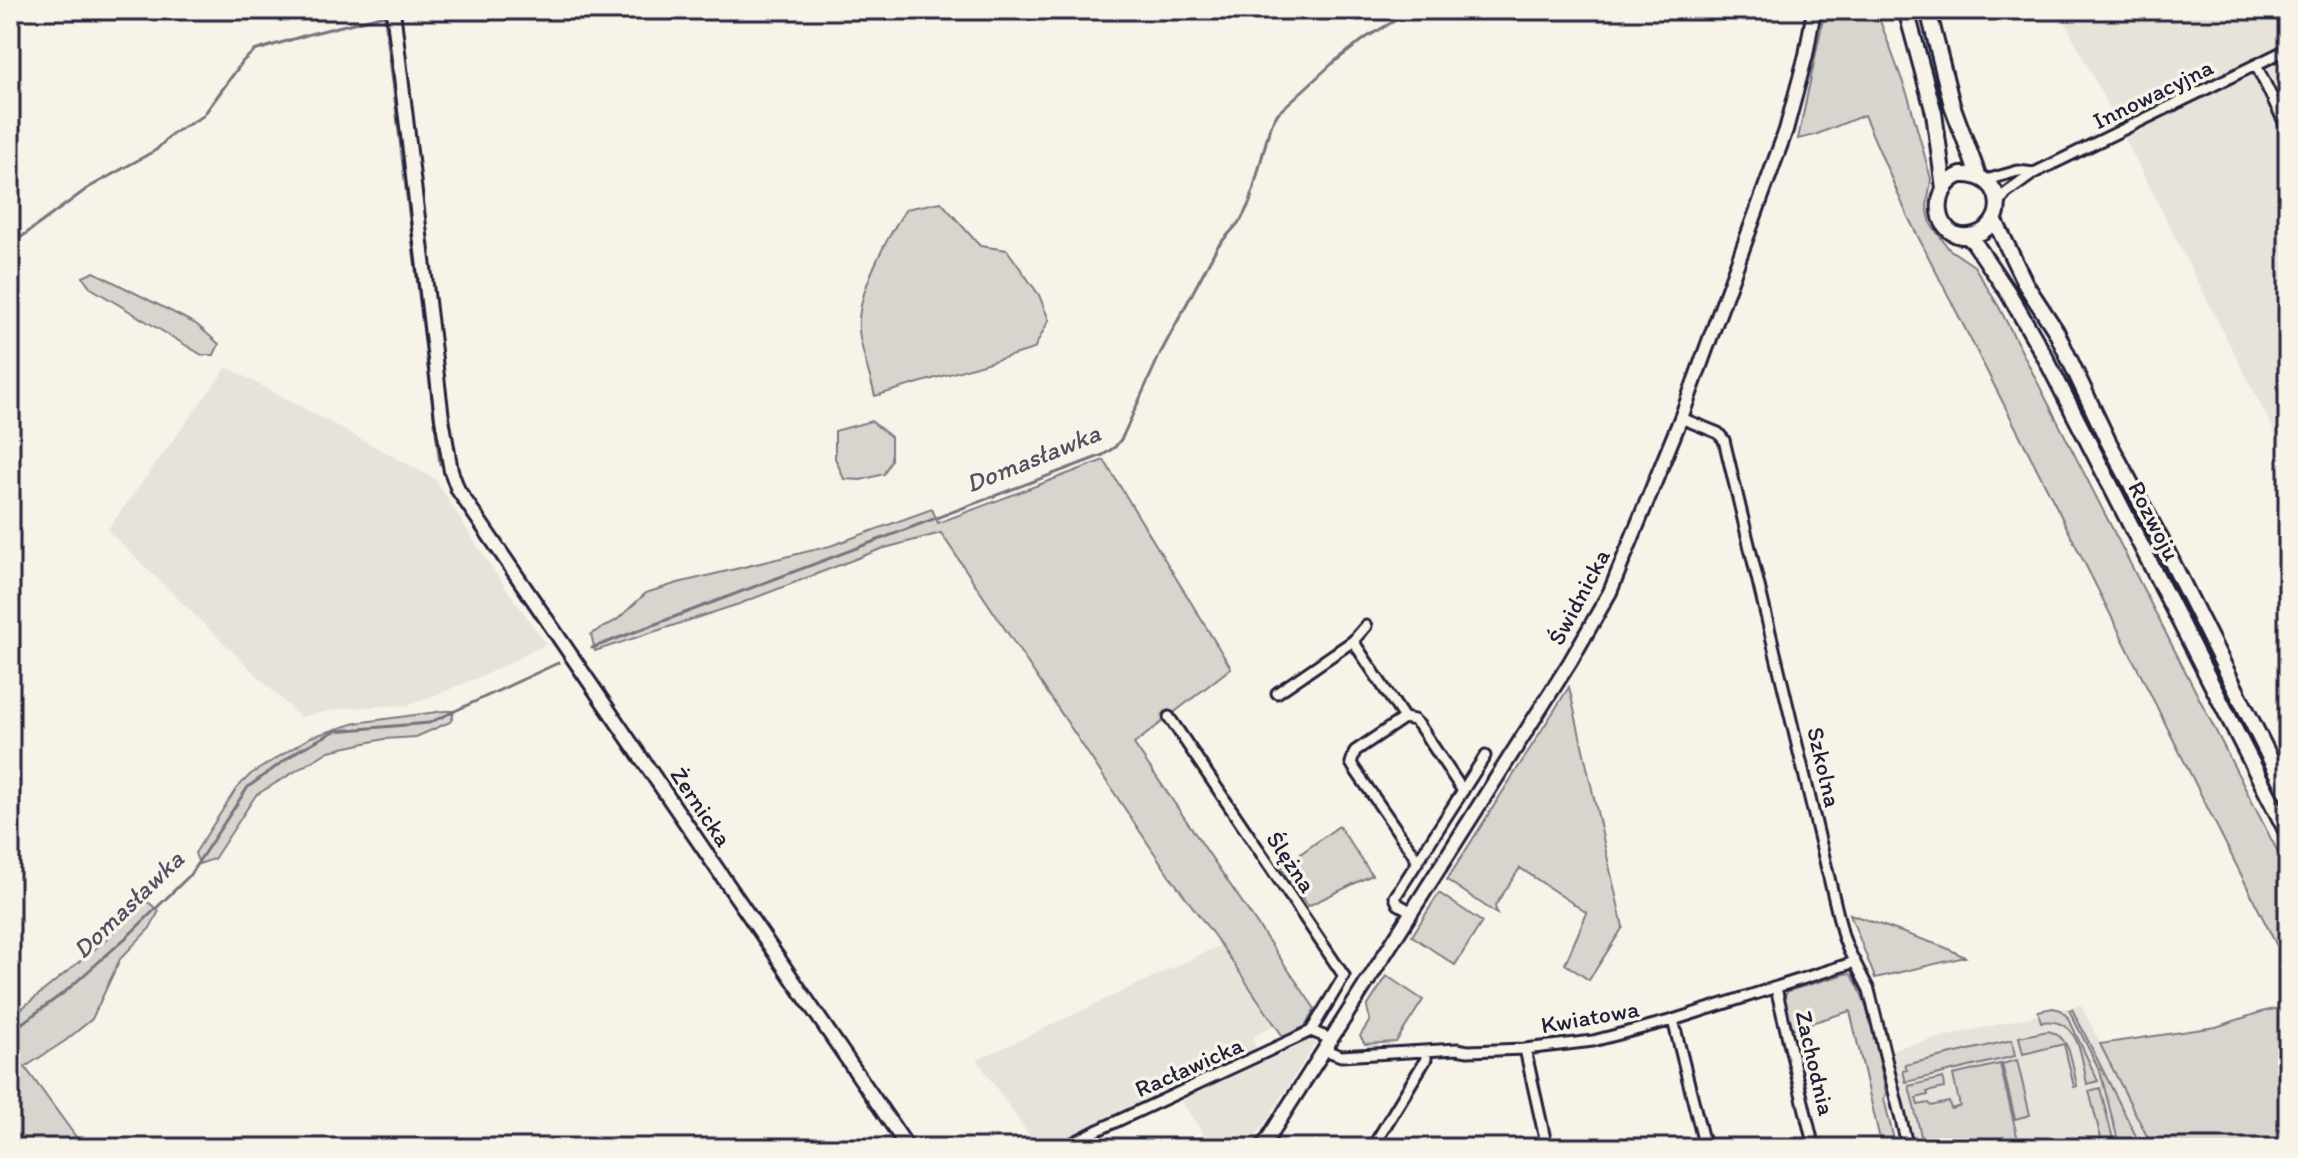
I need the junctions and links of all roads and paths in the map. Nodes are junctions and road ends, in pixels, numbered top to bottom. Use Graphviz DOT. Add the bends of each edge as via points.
graph roads {
  1 [pos="393,10"];
  2 [pos="1814,10"];
  3 [pos="1906,10"];
  4 [pos="1928,10"];
  5 [pos="2288,49"];
  6 [pos="2256,65"];
  7 [pos="2288,130"];
  8 [pos="2034,173"];
  9 [pos="1982,178"];
  10 [pos="1944,188"];
  11 [pos="1996,213"];
  12 [pos="1967,236"];
  13 [pos="1681,418"];
  14 [pos="1366,626"];
  15 [pos="1353,641"];
  16 [pos="1277,693"];
  17 [pos="1169,717"];
  18 [pos="1404,718"];
  19 [pos="1485,756"];
  20 [pos="1463,791"];
  21 [pos="2288,794"];
  22 [pos="2288,834"];
  23 [pos="1418,861"];
  24 [pos="1412,912"];
  25 [pos="1855,962"];
  26 [pos="1776,988"];
  27 [pos="1673,1020"];
  28 [pos="1311,1031"];
  29 [pos="1328,1045"];
  30 [pos="1525,1049"];
  31 [pos="1426,1052"];
  32 [pos="908,1148"];
  33 [pos="1063,1148"];
  34 [pos="1262,1148"];
  35 [pos="1372,1148"];
  36 [pos="1547,1148"];
  37 [pos="1705,1148"];
  38 [pos="1814,1148"];
  39 [pos="1908,1148"];
  1 -- 32 [label="street, Żernicka" via="442,418 458,490"];
  2 -- 13 [label="street, Świdnicka" via="1786,130"];
  3 -- 10 [label="main road" via="1934,113"];
  4 -- 9 [label="main road" via="1952,105"];
  5 -- 6 [label="street, Innowacyjna"];
  6 -- 7 [label="street"];
  6 -- 8 [label="street, Innowacyjna"];
  8 -- 9 [label="street, Innowacyjna"];
  8 -- 11 [label="street, Innowacyjna" via="2005,194"];
  9 -- 10 [label="main road" via="1956,177"];
  9 -- 11 [label="main road" via="1995,191"];
  10 -- 12 [label="main road" via="1939,203 1943,221 1951,231"];
  11 -- 12 [label="main road" via="1979,232"];
  11 -- 21 [label="main road, Rozwoju" via="2026,285 2056,331"];
  12 -- 22 [label="main road, Rozwoju" via="2044,355"];
  13 -- 24 [label="street, Świdnicka" via="1610,592"];
  13 -- 25 [label="street, Szkolna" via="1724,440 1843,936"];
  14 -- 15 [label="street"];
  15 -- 16 [label="street"];
  15 -- 18 [label="street"];
  17 -- 28 [label="street, Ślężna" via="1344,976"];
  18 -- 20 [label="street" via="1419,725"];
  18 -- 23 [label="street" via="1355,751 1351,763"];
  19 -- 20 [label="street"];
  20 -- 23 [label="street"];
  23 -- 24 [label="street" via="1395,897"];
  24 -- 29 [label="street, Świdnicka"];
  25 -- 26 [label="street, Kwiatowa"];
  25 -- 39 [label="street, Szkolna" via="1869,990"];
  26 -- 27 [label="street, Kwiatowa"];
  26 -- 38 [label="street, Zachodnia"];
  27 -- 30 [label="street, Kwiatowa" via="1593,1041"];
  27 -- 37 [label="street"];
  28 -- 29 [label="street"];
  28 -- 33 [label="street, Racławicka"];
  29 -- 31 [label="street, Kwiatowa" via="1341,1056"];
  29 -- 34 [label="street, Świdnicka"];
  30 -- 31 [label="street, Kwiatowa"];
  30 -- 36 [label="street"];
  31 -- 35 [label="street"];
}
